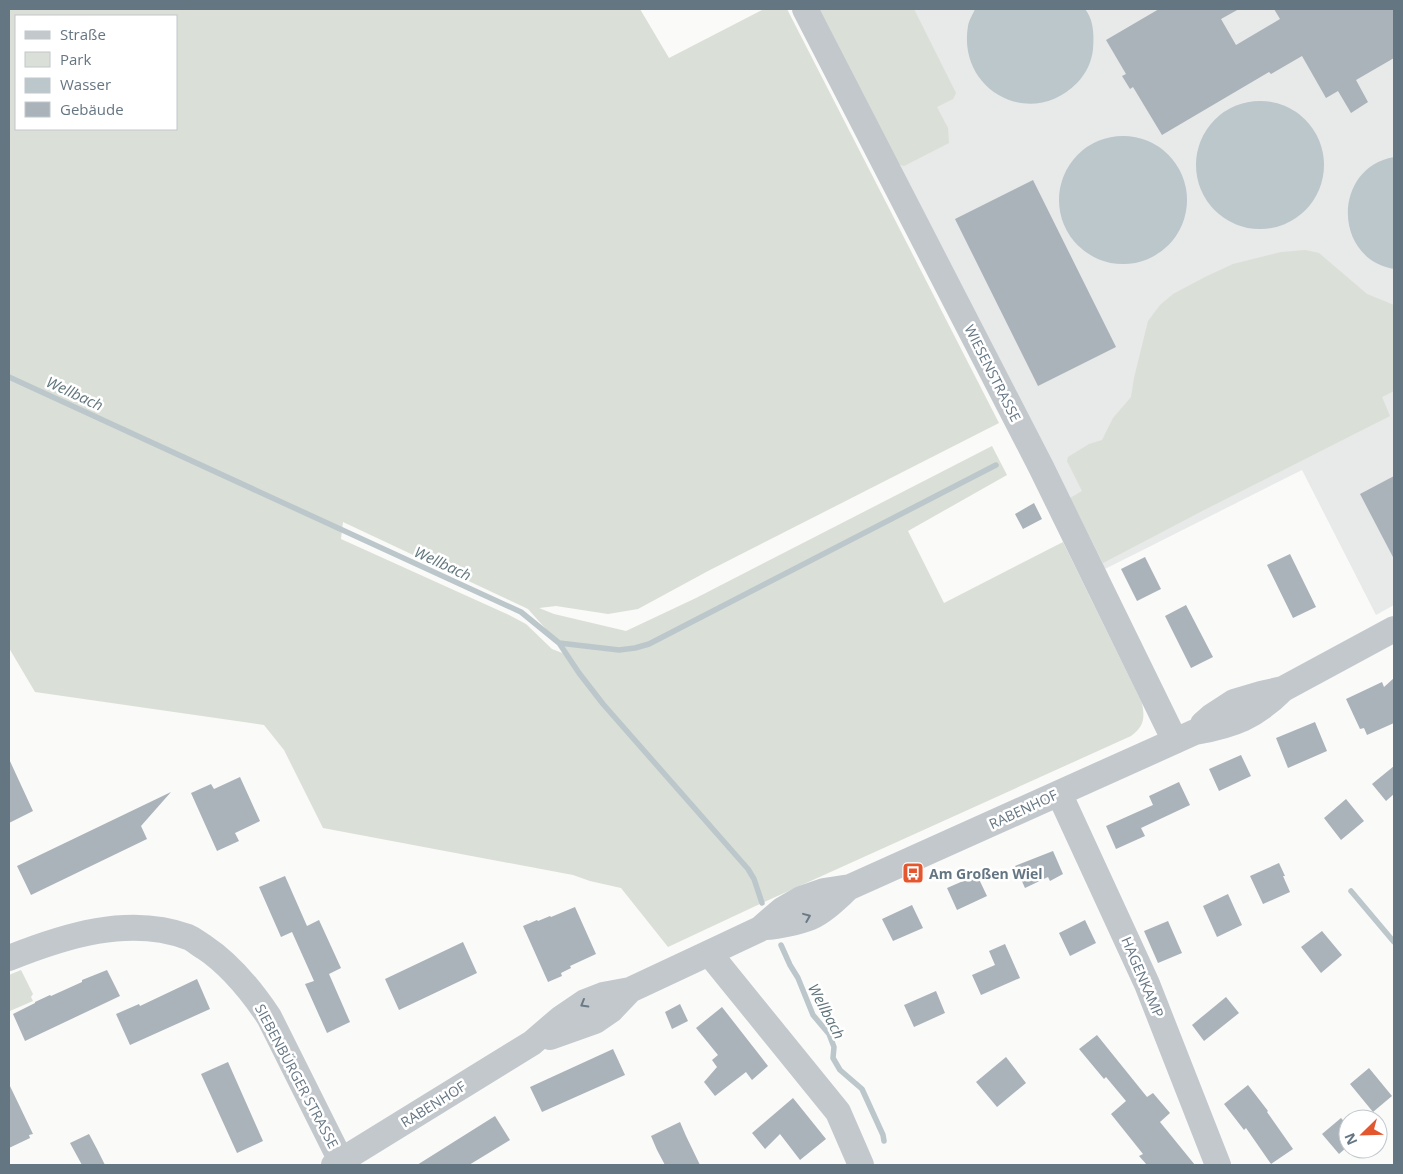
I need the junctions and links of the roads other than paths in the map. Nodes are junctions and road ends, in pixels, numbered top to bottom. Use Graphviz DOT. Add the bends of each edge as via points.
graph roads {
  1 [pos="805,9"];
  2 [pos="1394,629"];
  3 [pos="1185,736"];
  4 [pos="1059,793"];
  5 [pos="709,953"];
  6 [pos="9,958"];
  7 [pos="338,1163"];
  8 [pos="860,1165"];
  9 [pos="1218,1165"];
  1 -- 3 [label="street, WIESENSTRASSE" via="1042,468"];
  2 -- 3 [label="street, RABENHOF" via="1283,689 1268,704 1244,719"];
  3 -- 4 [label="street, RABENHOF"];
  4 -- 5 [label="street, RABENHOF" via="850,887 801,899 760,928"];
  4 -- 9 [label="street, HAGENKAMP" via="1147,984"];
  5 -- 7 [label="street, RABENHOF" via="630,990 585,1002 532,1043"];
  5 -- 8 [label="street" via="838,1112"];
  6 -- 7 [label="street, SIEBENBÜRGER STRASSE" via="92,931 127,928 163,930 189,938 230,967 259,1001"];
}
